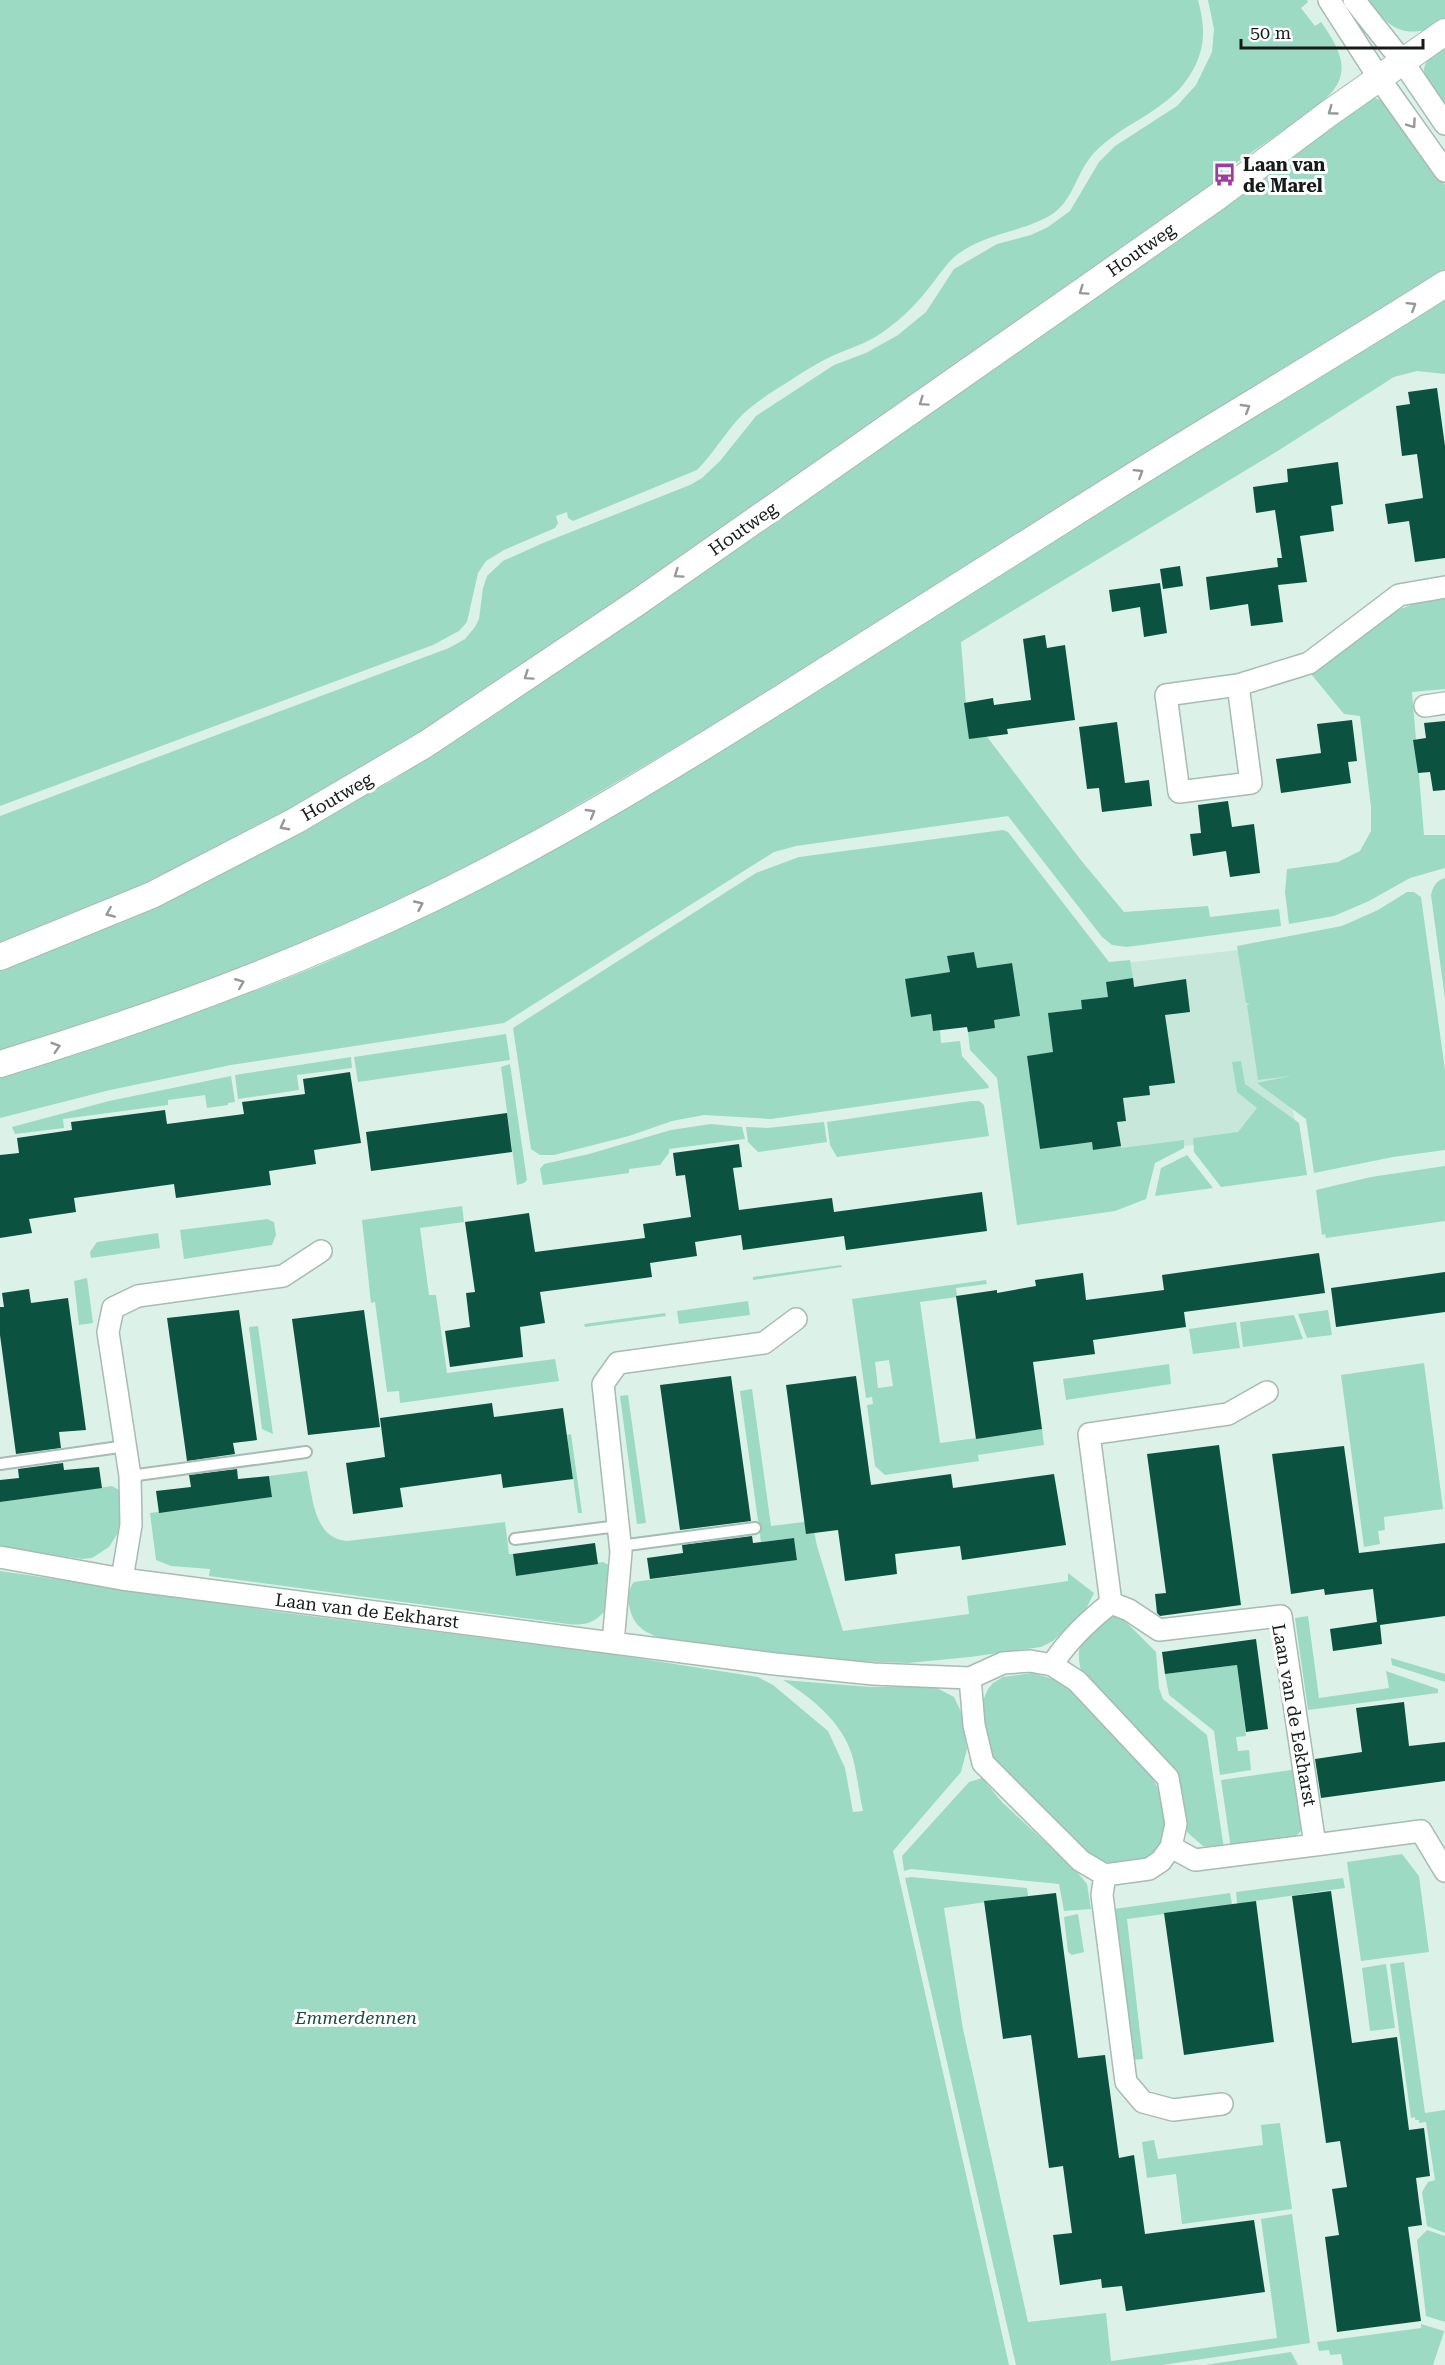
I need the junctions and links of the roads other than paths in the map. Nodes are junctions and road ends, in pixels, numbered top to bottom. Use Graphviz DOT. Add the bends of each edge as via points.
graph roads {
  1 [pos="1329,0"];
  2 [pos="1354,0"];
  3 [pos="1445,32"];
  4 [pos="1403,62"];
  5 [pos="1379,78"];
  6 [pos="1445,124"];
  7 [pos="1445,171"];
  8 [pos="1445,284"];
  9 [pos="1445,587"];
  10 [pos="1238,685"];
  11 [pos="0,957"];
  12 [pos="0,1064"];
  13 [pos="321,1251"];
  14 [pos="795,1319"];
  15 [pos="1267,1392"];
  16 [pos="126,1446"];
  17 [pos="306,1452"];
  18 [pos="0,1464"];
  19 [pos="130,1476"];
  20 [pos="755,1528"];
  21 [pos="619,1536"];
  22 [pos="515,1539"];
  23 [pos="0,1557"];
  24 [pos="122,1579"];
  25 [pos="1111,1603"];
  26 [pos="613,1643"];
  27 [pos="1052,1665"];
  28 [pos="970,1678"];
  29 [pos="1316,1845"];
  30 [pos="1171,1847"];
  31 [pos="1445,1871"];
  32 [pos="1105,1875"];
  33 [pos="1222,2104"];
  1 -- 5 [label="street"];
  2 -- 4 [label="street"];
  3 -- 4 [label="street, Houtweg"];
  4 -- 5 [label="street, Houtweg"];
  4 -- 6 [label="street"];
  5 -- 7 [label="street, one-way"];
  5 -- 11 [label="street, Houtweg, one-way" via="1217,197 638,602 426,744 305,815 173,885"];
  12 -- 8 [label="street, one-way" via="207,996 312,953 434,898 562,830 699,750"];
  9 -- 10 [label="street" via="1399,594 1309,663"];
  10 -- 10 [label="street" via="1251,783 1179,792 1166,695"];
  13 -- 16 [label="street" via="283,1276 138,1296 113,1308 108,1332"];
  14 -- 21 [label="street" via="764,1343 618,1363 603,1384"];
  15 -- 25 [label="street" via="1228,1414 1089,1434"];
  16 -- 18 [label="lane"];
  16 -- 19 [label="street"];
  17 -- 19 [label="lane"];
  19 -- 24 [label="street" via="131,1525"];
  20 -- 21 [label="lane"];
  21 -- 22 [label="lane"];
  21 -- 26 [label="street"];
  23 -- 24 [label="street, Laan van de Eekharst"];
  24 -- 26 [label="street, Laan van de Eekharst"];
  25 -- 27 [label="street" via="1062,1648"];
  25 -- 29 [label="street, Laan van de Eekharst" via="1159,1630 1281,1616"];
  26 -- 28 [label="street, Laan van de Eekharst" via="862,1673"];
  27 -- 28 [label="street, Laan van de Eekharst" via="1030,1660 1003,1663"];
  27 -- 30 [label="street, Laan van de Eekharst" via="1077,1681 1168,1779 1176,1824"];
  28 -- 32 [label="street" via="974,1725 983,1763 1081,1861"];
  29 -- 30 [label="street" via="1195,1860"];
  29 -- 31 [label="street" via="1421,1831"];
  30 -- 32 [label="street" via="1149,1869"];
  32 -- 33 [label="street" via="1102,1895 1126,2082 1143,2102 1173,2110"];
}
